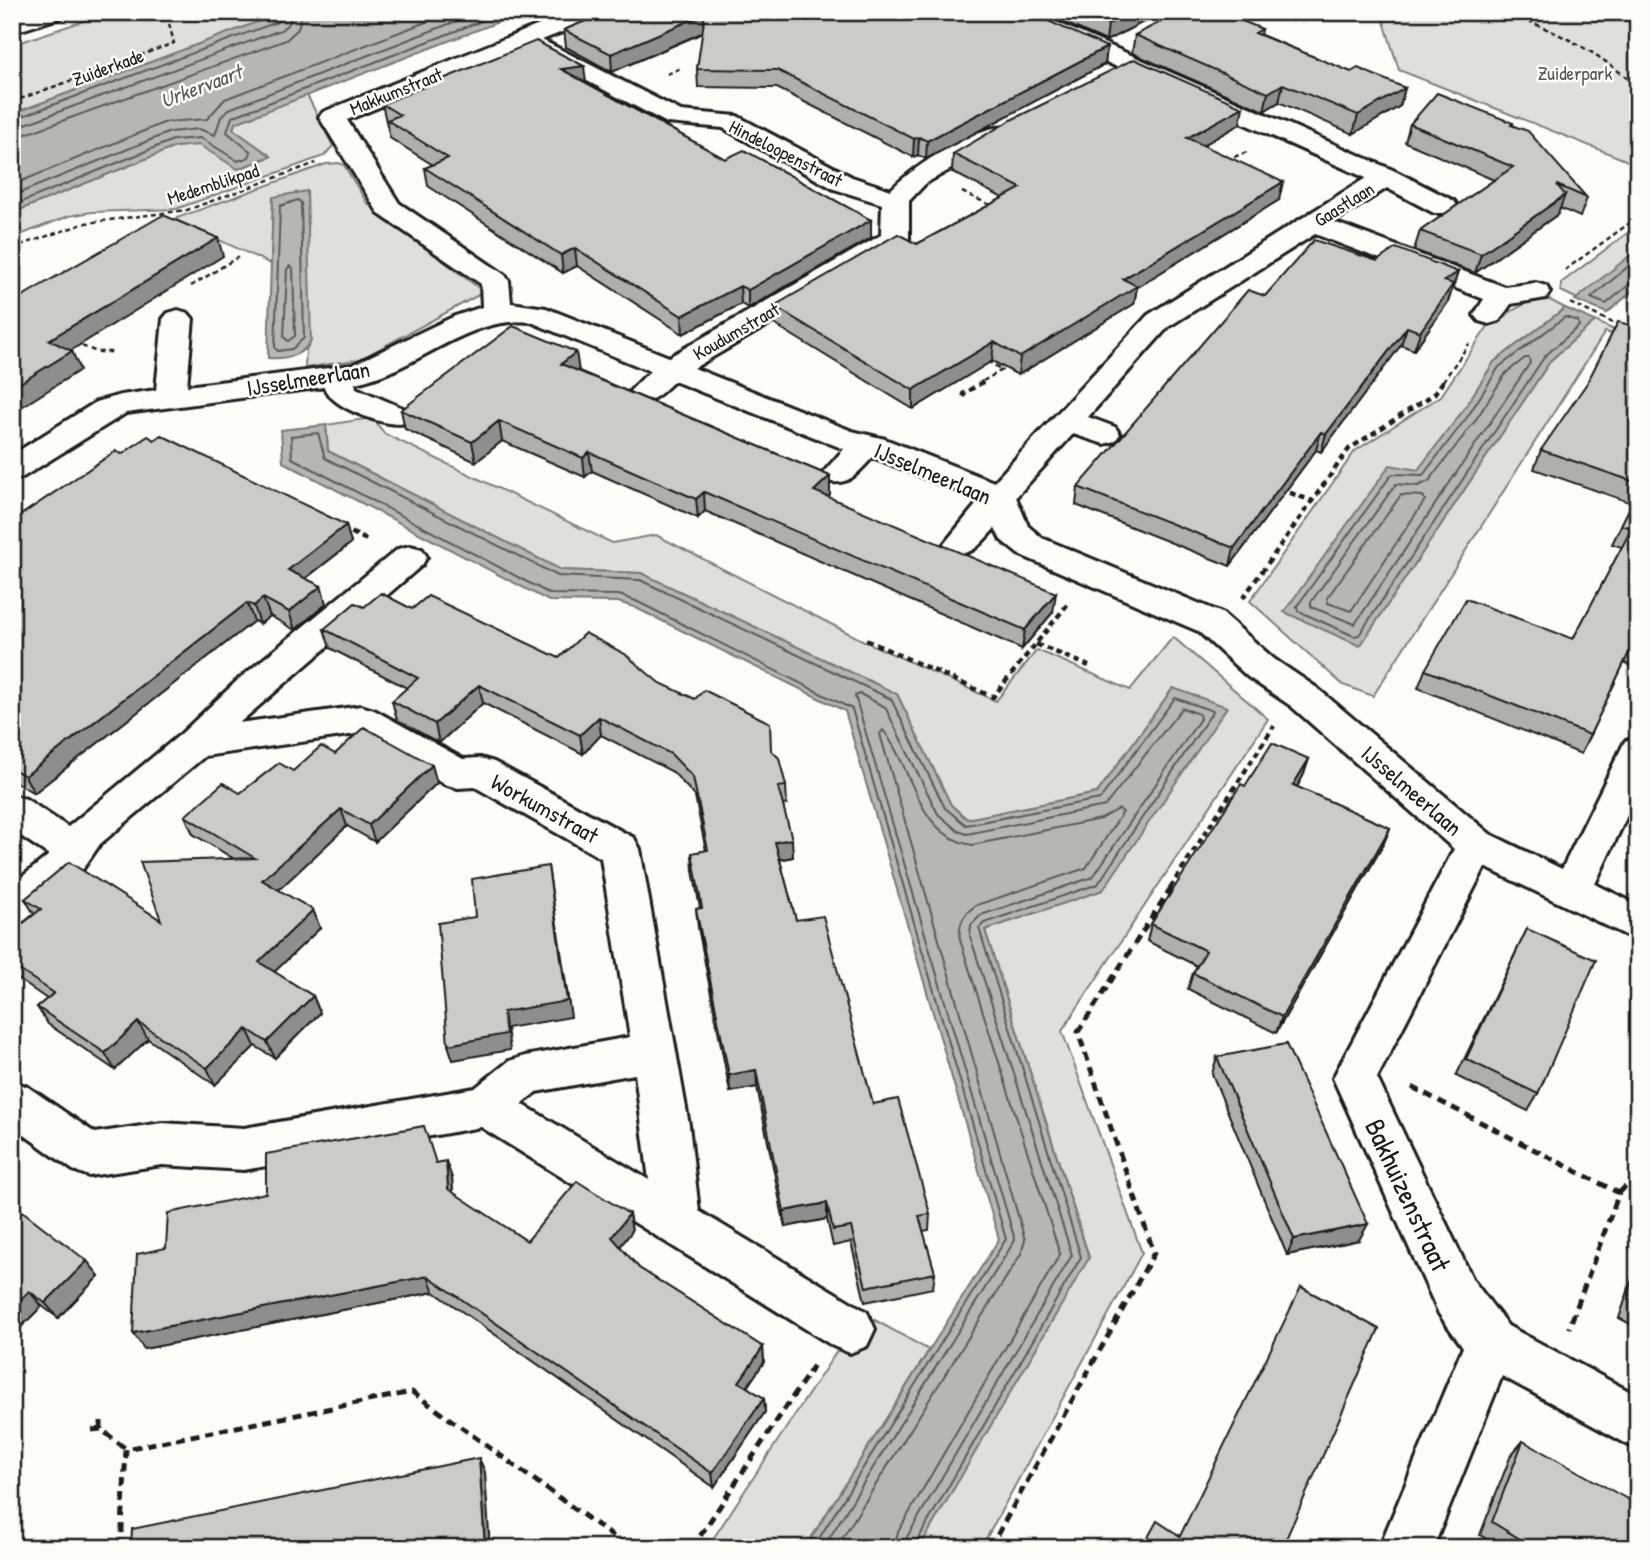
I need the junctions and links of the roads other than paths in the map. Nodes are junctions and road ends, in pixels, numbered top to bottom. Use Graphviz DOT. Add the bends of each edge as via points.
graph roads {
  1 [pos="54,12"];
  2 [pos="592,12"];
  3 [pos="1013,12"];
  4 [pos="12,26"];
  5 [pos="526,39"];
  6 [pos="1130,53"];
  7 [pos="1100,79"];
  8 [pos="1021,119"];
  9 [pos="1437,177"];
  10 [pos="1392,180"];
  11 [pos="896,200"];
  12 [pos="1453,202"];
  13 [pos="1313,223"];
  14 [pos="1536,292"];
  15 [pos="179,306"];
  16 [pos="495,327"];
  17 [pos="670,369"];
  18 [pos="340,377"];
  19 [pos="643,393"];
  20 [pos="171,397"];
  21 [pos="394,416"];
  22 [pos="1057,425"];
  23 [pos="1110,427"];
  24 [pos="867,445"];
  25 [pos="12,470"];
  26 [pos="838,474"];
  27 [pos="999,496"];
  28 [pos="953,541"];
  29 [pos="410,557"];
  30 [pos="195,743"];
  31 [pos="1638,751"];
  32 [pos="12,810"];
  33 [pos="1476,845"];
  34 [pos="74,851"];
  35 [pos="1571,892"];
  36 [pos="12,908"];
  37 [pos="1638,924"];
  38 [pos="654,1052"];
  39 [pos="12,1101"];
  40 [pos="486,1106"];
  41 [pos="677,1224"];
  42 [pos="850,1329"];
  43 [pos="1490,1343"];
  44 [pos="1638,1424"];
  45 [pos="1406,1548"];
  1 -- 4 [label="street"];
  2 -- 5 [label="street, Makkumstraat"];
  3 -- 6 [label="street, Gaastlaan" via="1107,53"];
  5 -- 11 [label="street, Hindeloopenstraat" via="676,118 728,121 842,183"];
  5 -- 16 [label="street, Makkumstraat" via="331,117 388,208 489,275 497,287"];
  6 -- 7 [label="street"];
  6 -- 10 [label="street, Gaastlaan" via="1246,122 1356,153"];
  8 -- 11 [label="street" via="917,177"];
  9 -- 10 [label="street"];
  10 -- 12 [label="street"];
  10 -- 13 [label="street, Gaastlaan"];
  11 -- 17 [label="street, Koudumstraat" via="895,239"];
  13 -- 14 [label="street" via="1453,274 1495,306"];
  13 -- 22 [label="street, Gaastlaan" via="1161,318"];
  15 -- 20 [label="street"];
  16 -- 17 [label="street, IJsselmeerlaan" via="536,314"];
  16 -- 18 [label="street, IJsselmeerlaan" via="472,317 381,367"];
  17 -- 19 [label="street"];
  17 -- 24 [label="street, IJsselmeerlaan"];
  18 -- 20 [label="street, IJsselmeerlaan"];
  18 -- 21 [label="street" via="340,391 345,395"];
  20 -- 25 [label="street, IJsselmeerlaan" via="107,409"];
  22 -- 23 [label="street"];
  22 -- 27 [label="street, Gaastlaan"];
  24 -- 26 [label="street"];
  24 -- 27 [label="street, IJsselmeerlaan"];
  27 -- 28 [label="street, Gaastlaan" via="987,516"];
  27 -- 33 [label="street, IJsselmeerlaan" via="1013,531 1030,546 1136,603 1210,622"];
  29 -- 30 [label="street" via="252,688"];
  30 -- 34 [label="street" via="86,833"];
  30 -- 38 [label="street, Workumstraat" via="361,720 458,774 480,772 620,849"];
  31 -- 35 [label="street"];
  32 -- 34 [label="street"];
  33 -- 35 [label="street, IJsselmeerlaan"];
  33 -- 43 [label="street, Bakhuizenstraat" via="1355,1078 1455,1297"];
  34 -- 36 [label="street" via="62,867"];
  35 -- 37 [label="street, IJsselmeerlaan"];
  38 -- 40 [label="street" via="525,1075"];
  38 -- 41 [label="street, Workumstraat"];
  39 -- 40 [label="street" via="89,1155 162,1144 244,1149"];
  40 -- 41 [label="street"];
  41 -- 42 [label="street"];
  43 -- 44 [label="street"];
  43 -- 45 [label="street"];
}
